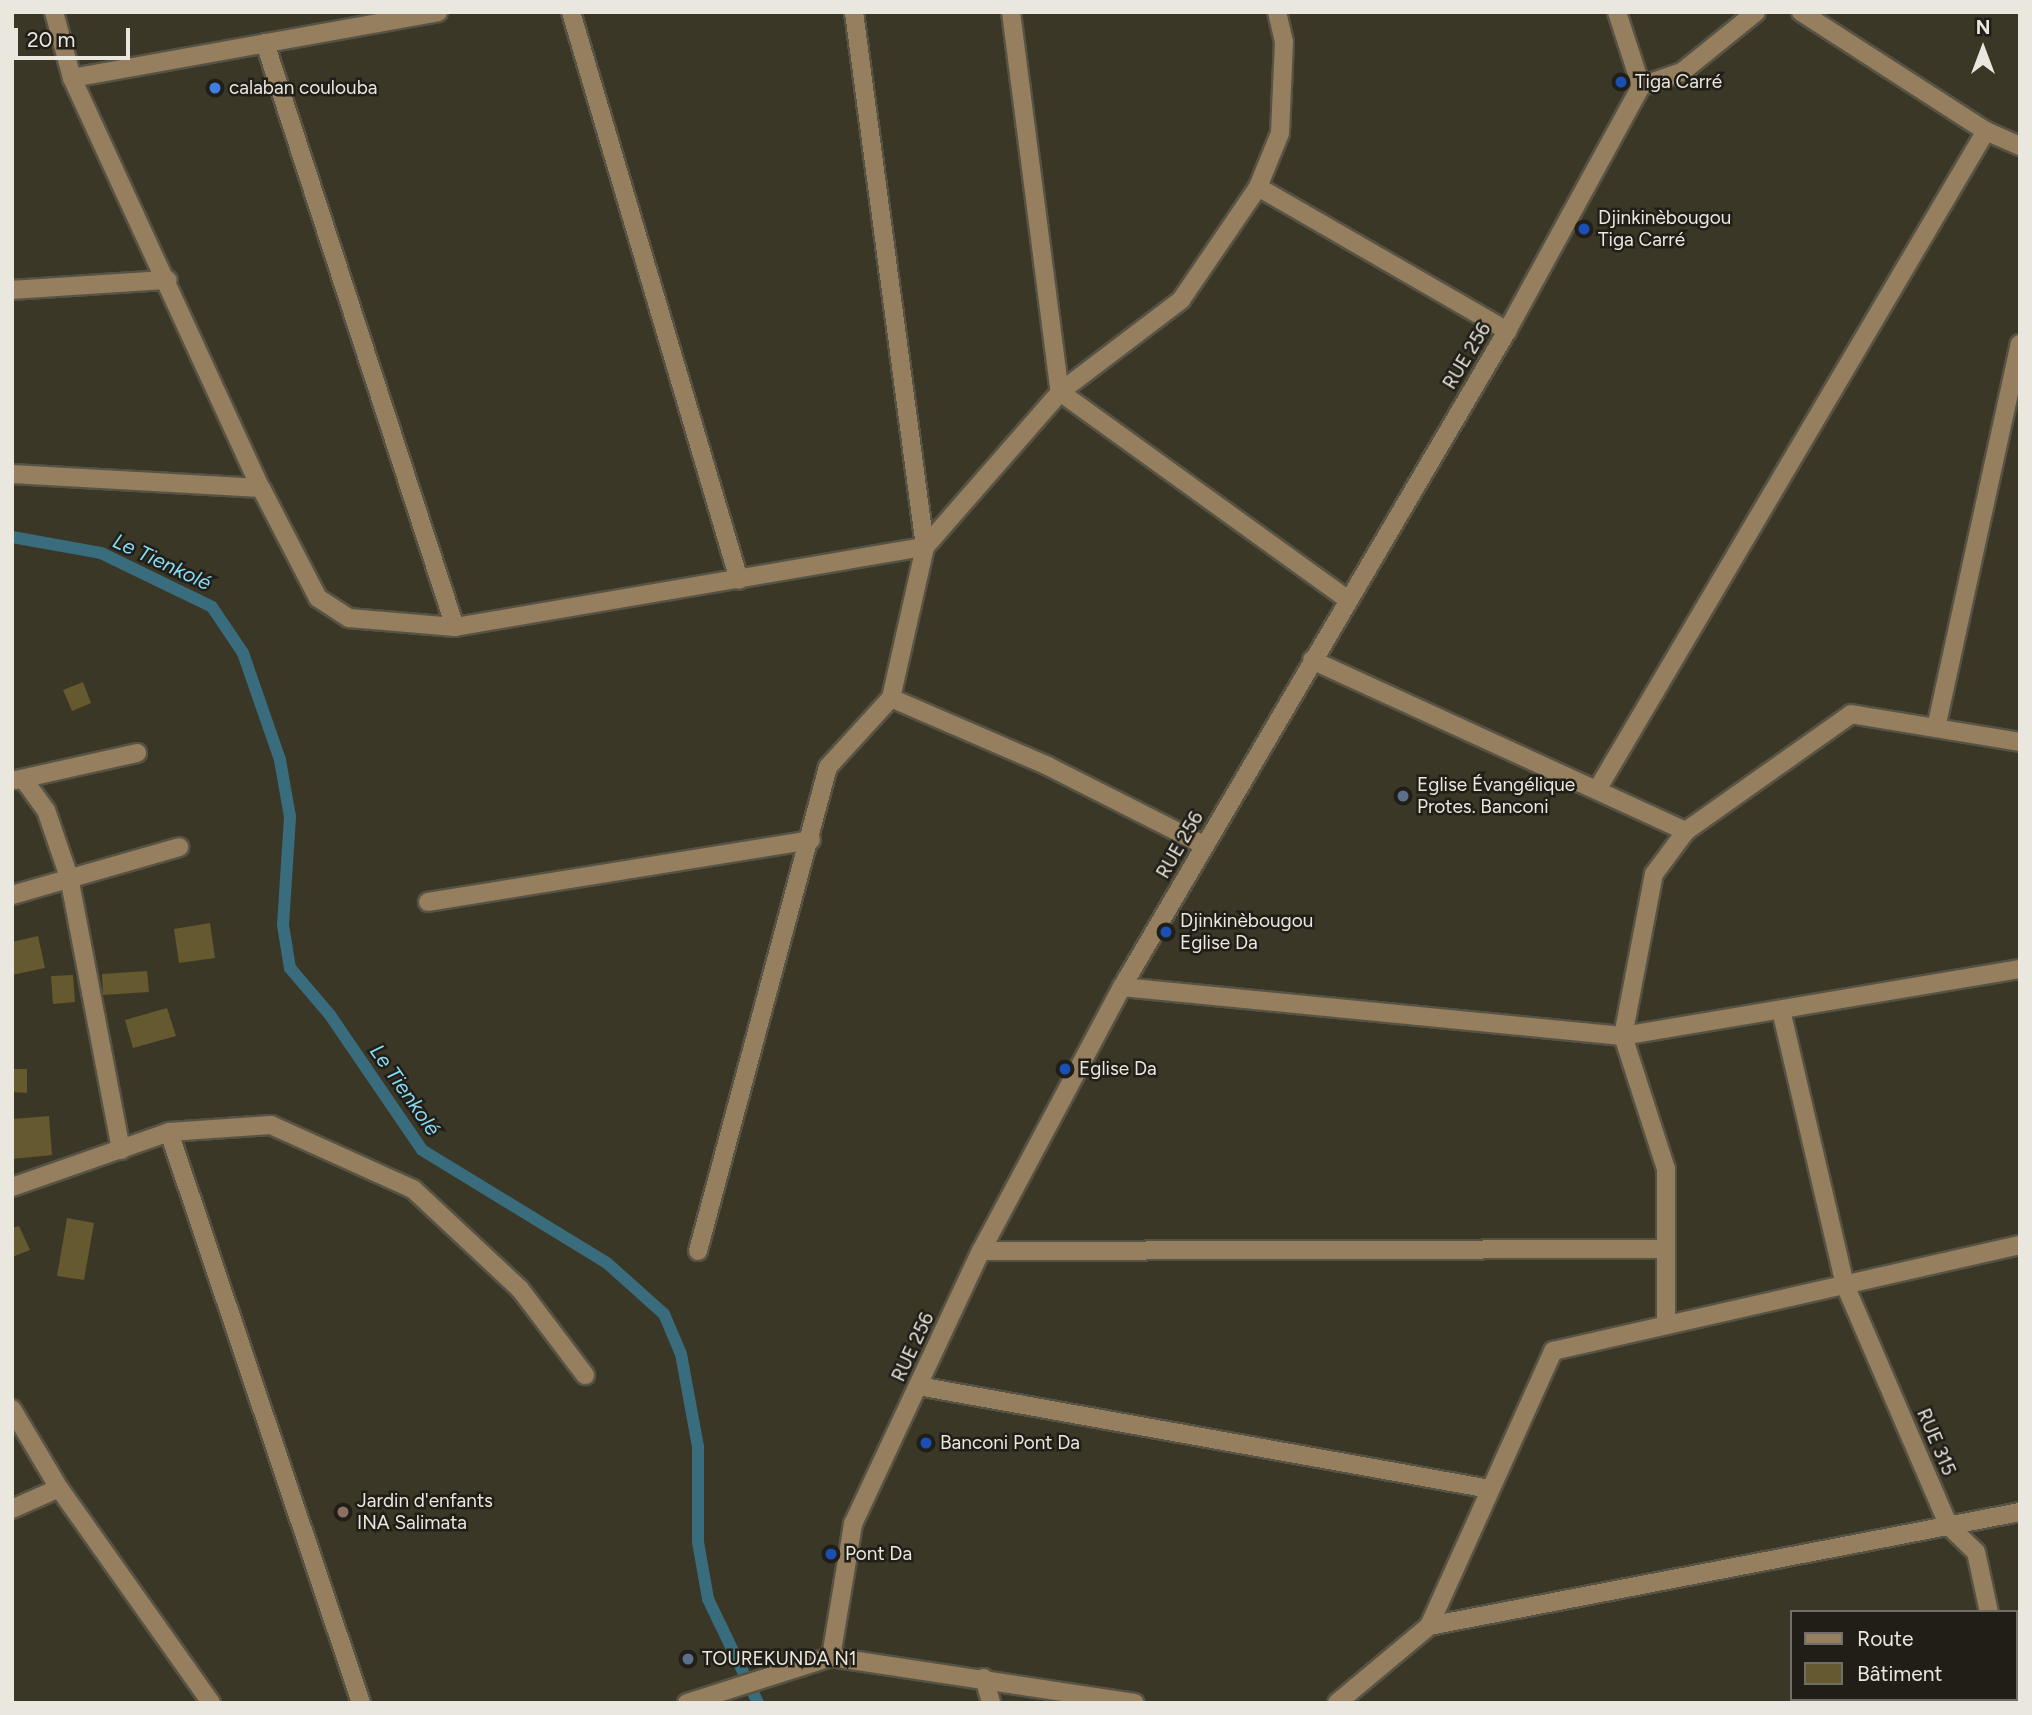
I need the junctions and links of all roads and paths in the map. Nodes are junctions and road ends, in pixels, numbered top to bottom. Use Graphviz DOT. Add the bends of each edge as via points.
graph roads {
  1 [pos="54,12"];
  2 [pos="438,12"];
  3 [pos="571,12"];
  4 [pos="854,12"];
  5 [pos="1011,12"];
  6 [pos="1277,12"];
  7 [pos="1617,12"];
  8 [pos="1756,12"];
  9 [pos="1801,12"];
  10 [pos="265,43"];
  11 [pos="72,78"];
  12 [pos="1641,86"];
  13 [pos="1986,131"];
  14 [pos="2020,146"];
  15 [pos="1258,187"];
  16 [pos="168,280"];
  17 [pos="12,290"];
  18 [pos="1507,331"];
  19 [pos="2020,344"];
  20 [pos="1060,392"];
  21 [pos="2014,394"];
  22 [pos="12,474"];
  23 [pos="261,488"];
  24 [pos="925,547"];
  25 [pos="739,580"];
  26 [pos="1348,600"];
  27 [pos="455,627"];
  28 [pos="1312,660"];
  29 [pos="891,698"];
  30 [pos="1936,728"];
  31 [pos="2020,742"];
  32 [pos="137,753"];
  33 [pos="18,780"];
  34 [pos="1597,790"];
  35 [pos="1686,831"];
  36 [pos="811,840"];
  37 [pos="1204,845"];
  38 [pos="179,847"];
  39 [pos="69,877"];
  40 [pos="12,895"];
  41 [pos="428,902"];
  42 [pos="2020,969"];
  43 [pos="1122,987"];
  44 [pos="1781,1010"];
  45 [pos="1623,1036"];
  46 [pos="169,1132"];
  47 [pos="121,1150"];
  48 [pos="12,1187"];
  49 [pos="2020,1245"];
  50 [pos="1666,1249"];
  51 [pos="698,1251"];
  52 [pos="981,1251"];
  53 [pos="1845,1285"];
  54 [pos="1666,1325"];
  55 [pos="585,1375"];
  56 [pos="918,1386"];
  57 [pos="12,1409"];
  58 [pos="59,1488"];
  59 [pos="1490,1489"];
  60 [pos="12,1509"];
  61 [pos="2020,1512"];
  62 [pos="1949,1526"];
  63 [pos="1989,1610"];
  64 [pos="1429,1626"];
  65 [pos="831,1657"];
  66 [pos="984,1678"];
  67 [pos="707,1699"];
  68 [pos="1111,1700"];
  69 [pos="211,1703"];
  70 [pos="362,1703"];
  71 [pos="687,1703"];
  72 [pos="991,1703"];
  73 [pos="1135,1703"];
  74 [pos="1337,1703"];
  1 -- 11 [label="street"];
  2 -- 10 [label="street"];
  3 -- 25 [label="street"];
  4 -- 24 [label="street"];
  5 -- 20 [label="street"];
  6 -- 15 [label="street" via="1284,42 1280,133"];
  7 -- 12 [label="street"];
  8 -- 12 [label="street" via="1682,72"];
  9 -- 13 [label="street"];
  10 -- 11 [label="street"];
  10 -- 27 [label="street"];
  11 -- 16 [label="street"];
  12 -- 18 [label="street, RUE 256"];
  13 -- 14 [label="street"];
  13 -- 34 [label="street"];
  15 -- 18 [label="street"];
  15 -- 20 [label="street" via="1181,300"];
  16 -- 17 [label="street"];
  16 -- 23 [label="street"];
  18 -- 26 [label="street, RUE 256"];
  19 -- 21 [label="street"];
  20 -- 24 [label="street"];
  20 -- 26 [label="street"];
  21 -- 30 [label="street"];
  22 -- 23 [label="street"];
  23 -- 27 [label="street" via="318,598 349,618"];
  24 -- 25 [label="street"];
  24 -- 29 [label="street"];
  25 -- 27 [label="street"];
  26 -- 28 [label="street, RUE 256"];
  28 -- 34 [label="street"];
  28 -- 37 [label="street, RUE 256"];
  29 -- 36 [label="street" via="828,767"];
  29 -- 37 [label="street" via="1048,766"];
  30 -- 31 [label="street"];
  30 -- 35 [label="street" via="1851,714"];
  32 -- 33 [label="street"];
  33 -- 39 [label="street" via="46,810"];
  34 -- 35 [label="street"];
  35 -- 45 [label="street" via="1654,874"];
  36 -- 41 [label="street"];
  36 -- 51 [label="street"];
  37 -- 43 [label="street, RUE 256"];
  38 -- 39 [label="street"];
  39 -- 40 [label="street"];
  39 -- 47 [label="street"];
  42 -- 44 [label="street"];
  43 -- 45 [label="street"];
  43 -- 52 [label="street, RUE 256"];
  44 -- 45 [label="street"];
  44 -- 53 [label="street, RUE 315"];
  45 -- 50 [label="street" via="1666,1169"];
  46 -- 47 [label="street"];
  46 -- 55 [label="street" via="271,1125 413,1189 520,1289"];
  46 -- 70 [label="street"];
  47 -- 48 [label="street"];
  49 -- 53 [label="street"];
  50 -- 52 [label="street"];
  50 -- 54 [label="street"];
  52 -- 56 [label="street, RUE 256"];
  53 -- 54 [label="street"];
  53 -- 62 [label="street, RUE 315"];
  54 -- 59 [label="street" via="1553,1351"];
  56 -- 59 [label="street"];
  56 -- 65 [label="street, RUE 256" via="853,1524"];
  57 -- 58 [label="street"];
  58 -- 60 [label="street"];
  58 -- 69 [label="street"];
  59 -- 64 [label="street"];
  61 -- 62 [label="street"];
  62 -- 63 [label="street, RUE 315" via="1976,1552"];
  62 -- 64 [label="street"];
  64 -- 74 [label="street"];
  65 -- 66 [label="street"];
  65 -- 67 [label="street"];
  66 -- 68 [label="street"];
  66 -- 72 [label="street"];
  67 -- 71 [label="street"];
  68 -- 73 [label="street"];
}
